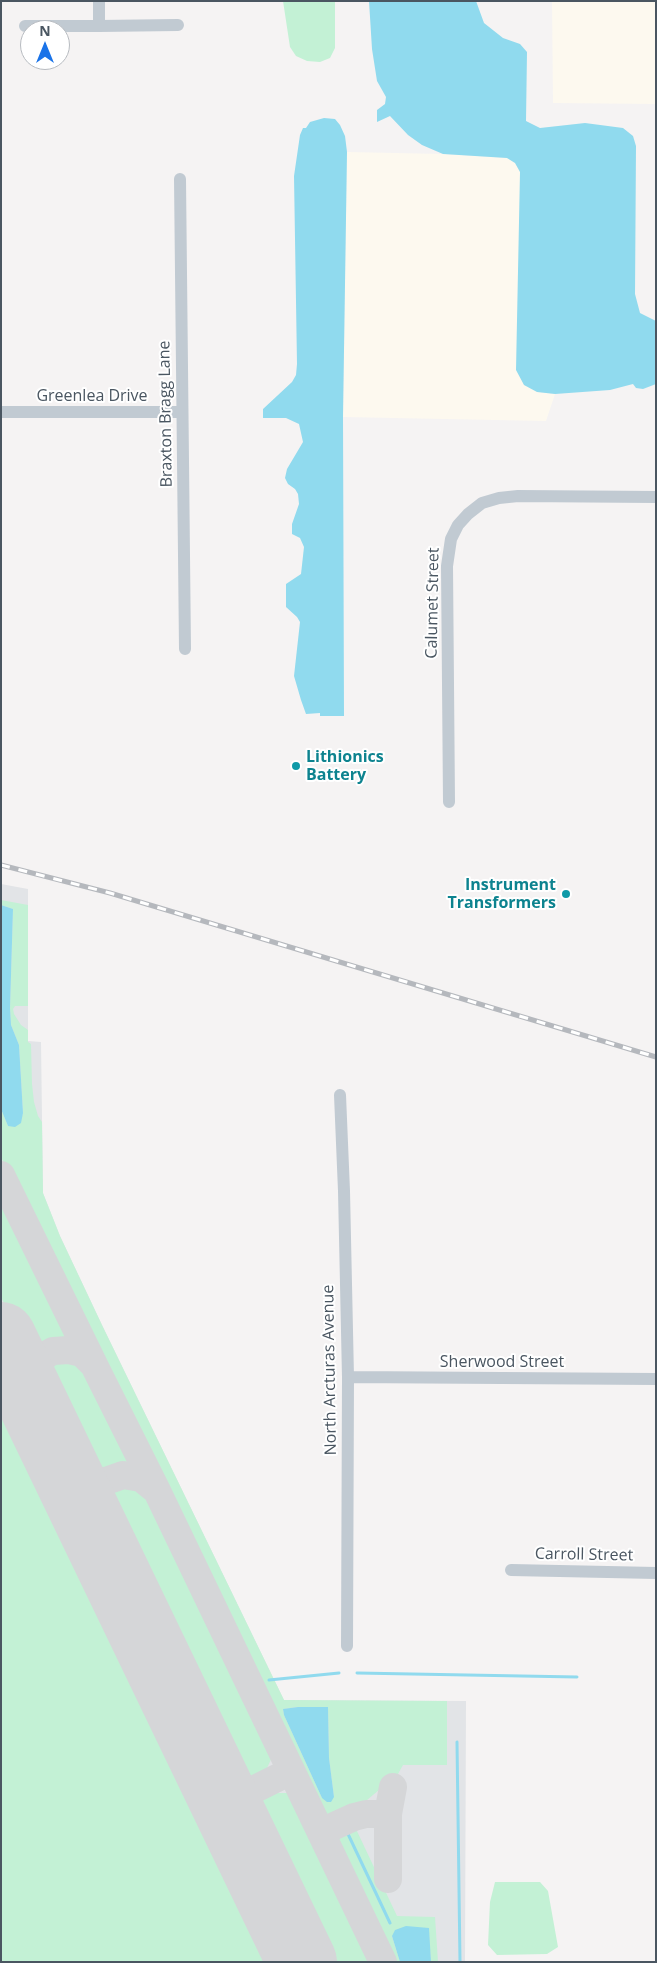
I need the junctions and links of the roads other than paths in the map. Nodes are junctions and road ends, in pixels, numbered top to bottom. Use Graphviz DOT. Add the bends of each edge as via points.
graph roads {
  1 [pos="99,1"];
  2 [pos="178,25"];
  3 [pos="70,26"];
  4 [pos="99,26"];
  5 [pos="180,179"];
  6 [pos="1,412"];
  7 [pos="182,412"];
  8 [pos="656,497"];
  9 [pos="185,649"];
  10 [pos="449,802"];
  11 [pos="340,1095"];
  12 [pos="348,1377"];
  13 [pos="656,1379"];
  14 [pos="511,1570"];
  15 [pos="656,1573"];
  16 [pos="347,1646"];
  1 -- 4 [label="street"];
  2 -- 4 [label="street"];
  3 -- 4 [label="street"];
  5 -- 7 [label="street, Braxton Bragg Lane"];
  6 -- 7 [label="street, Greenlea Drive"];
  7 -- 9 [label="street, Braxton Bragg Lane"];
  8 -- 10 [label="street, Calumet Street" via="498,498 482,503 458,525 451,539 447,566"];
  11 -- 12 [label="street, North Arcturas Avenue"];
  12 -- 13 [label="street, Sherwood Street"];
  12 -- 16 [label="street, North Arcturas Avenue"];
  14 -- 15 [label="street, Carroll Street"];
}
